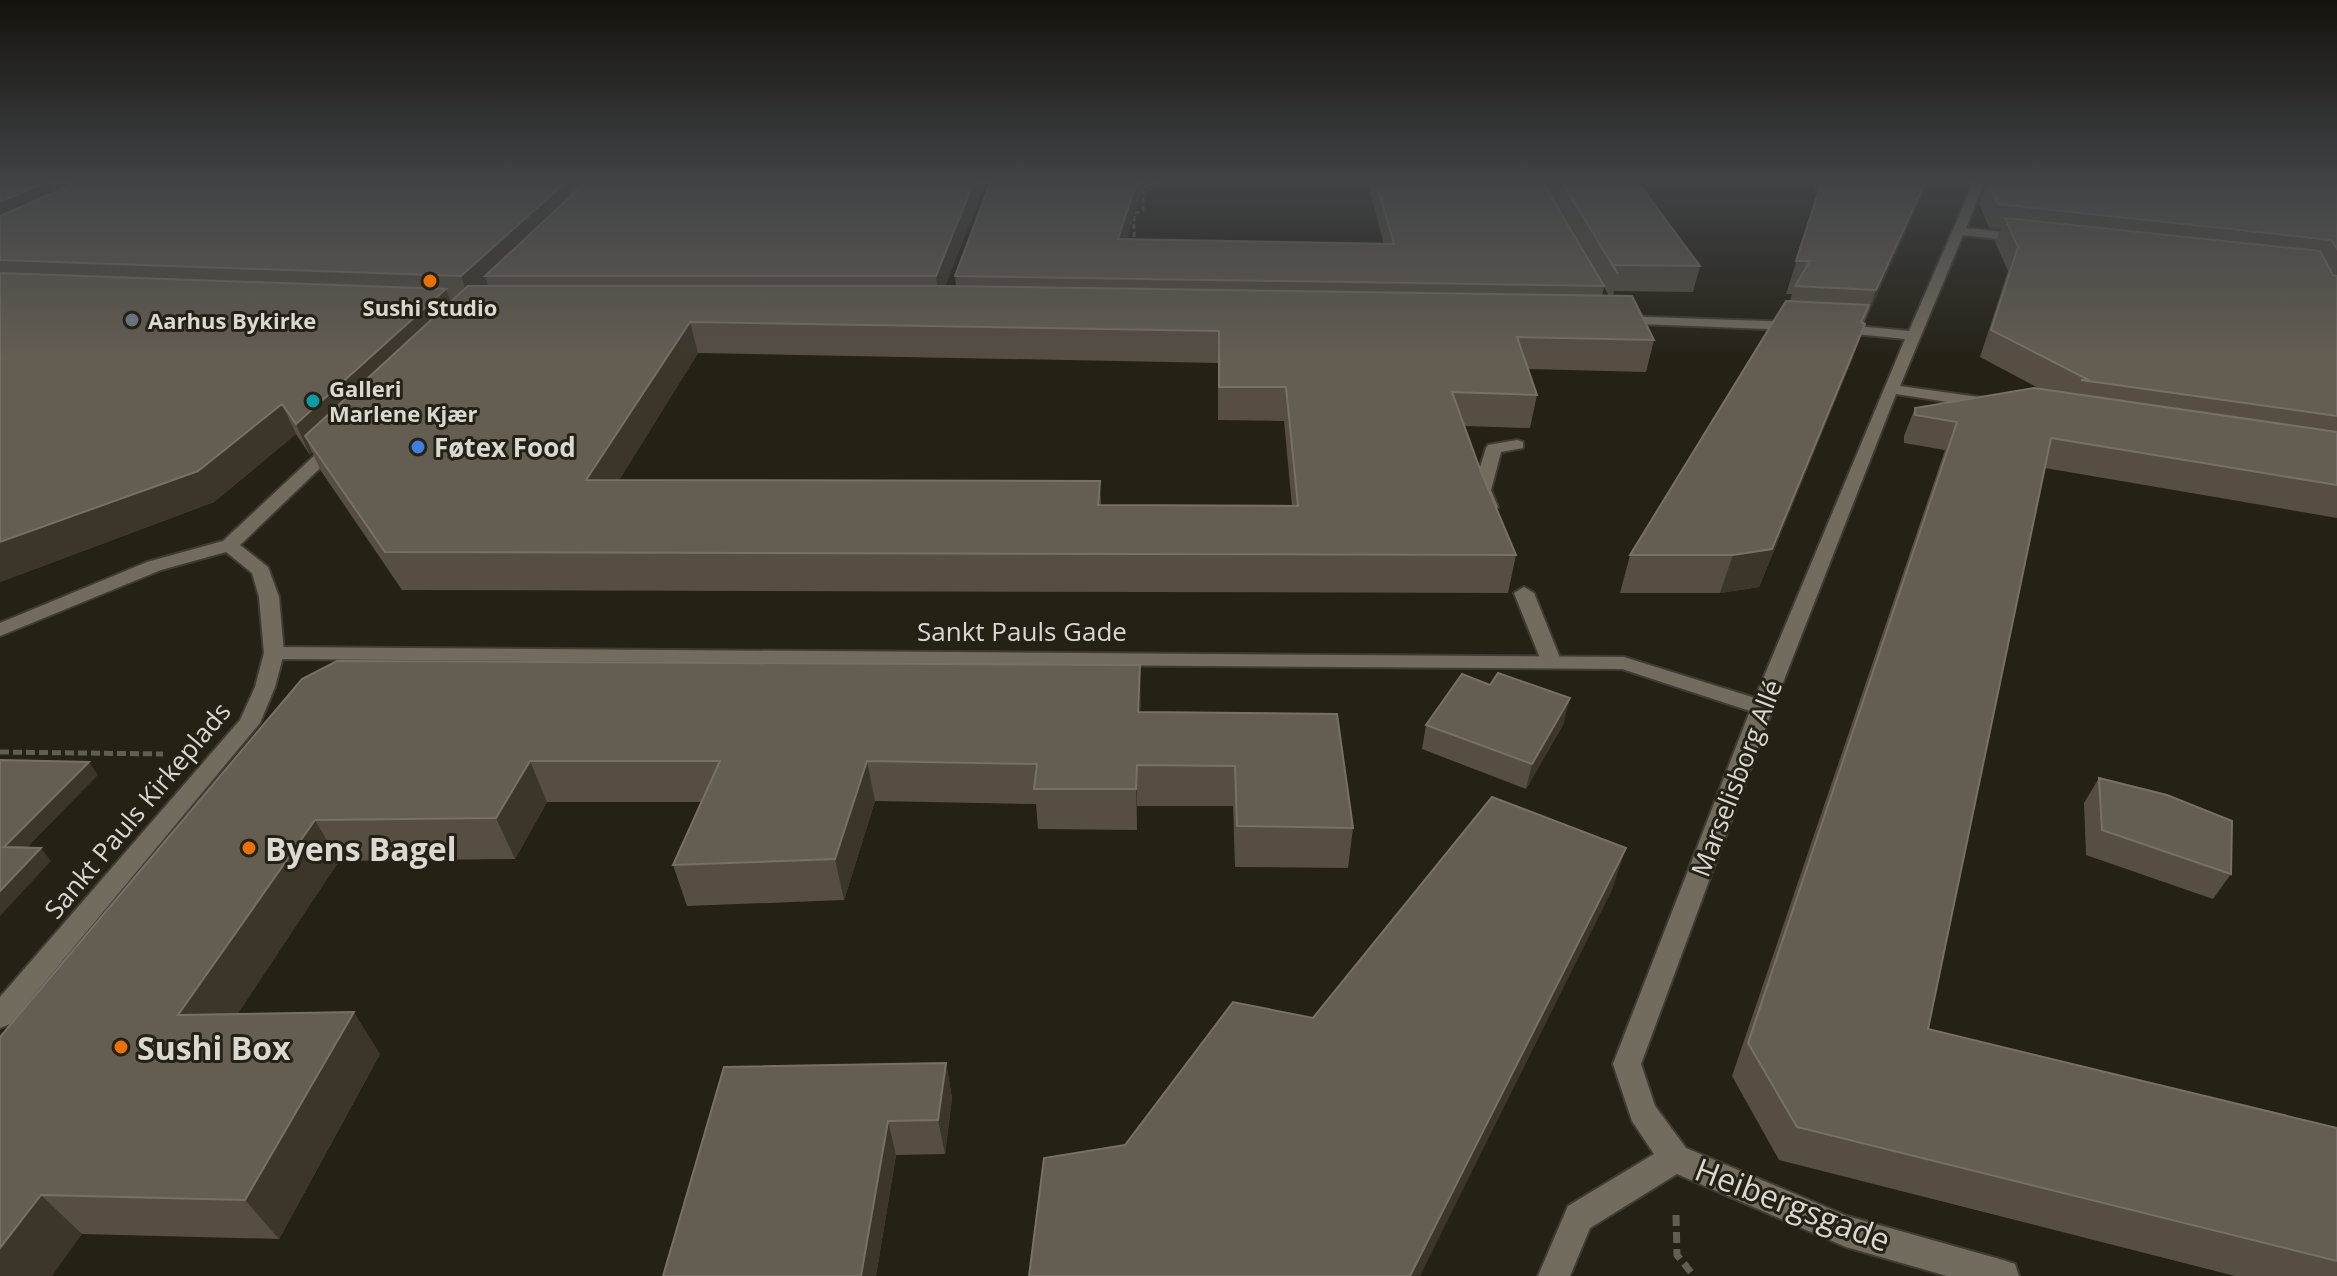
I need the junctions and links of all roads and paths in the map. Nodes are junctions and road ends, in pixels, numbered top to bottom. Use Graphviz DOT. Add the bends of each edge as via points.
graph roads {
  1 [pos="1134,241"];
  2 [pos="1953,241"];
  3 [pos="1134,252"];
  4 [pos="1604,306"];
  5 [pos="1915,336"];
  6 [pos="1891,389"];
  7 [pos="2011,406"];
  8 [pos="343,437"];
  9 [pos="1517,445"];
  10 [pos="1493,517"];
  11 [pos="229,545"];
  12 [pos="1524,593"];
  13 [pos="0,630"];
  14 [pos="274,653"];
  15 [pos="1552,663"];
  16 [pos="1762,708"];
  17 [pos="0,752"];
  18 [pos="225,755"];
  19 [pos="0,1016"];
  20 [pos="1675,1158"];
  21 [pos="1554,1276"];
  22 [pos="2003,1276"];
  1 -- 3 [label="path"];
  2 -- 5 [label="street, Marselisborg Allé"];
  4 -- 5 [label="street" via="1612,320"];
  5 -- 6 [label="street, Marselisborg Allé"];
  6 -- 7 [label="street"];
  6 -- 16 [label="street, Marselisborg Allé"];
  8 -- 11 [label="street"];
  9 -- 10 [label="street" via="1494,448 1482,490"];
  11 -- 13 [label="street" via="154,566"];
  11 -- 14 [label="street, Sankt Pauls Kirkeplads" via="261,571"];
  12 -- 15 [label="street"];
  14 -- 15 [label="street, Sankt Pauls Gade"];
  14 -- 18 [label="street, Sankt Pauls Kirkeplads" via="249,723"];
  15 -- 16 [label="street, Sankt Pauls Gade" via="1624,663"];
  16 -- 20 [label="street, Marselisborg Allé" via="1627,1064 1642,1112"];
  17 -- 18 [label="path"];
  18 -- 19 [label="street, Sankt Pauls Kirkeplads"];
  20 -- 21 [label="street" via="1579,1217"];
  20 -- 22 [label="street, Heibergsgade" via="1846,1231"];
}
